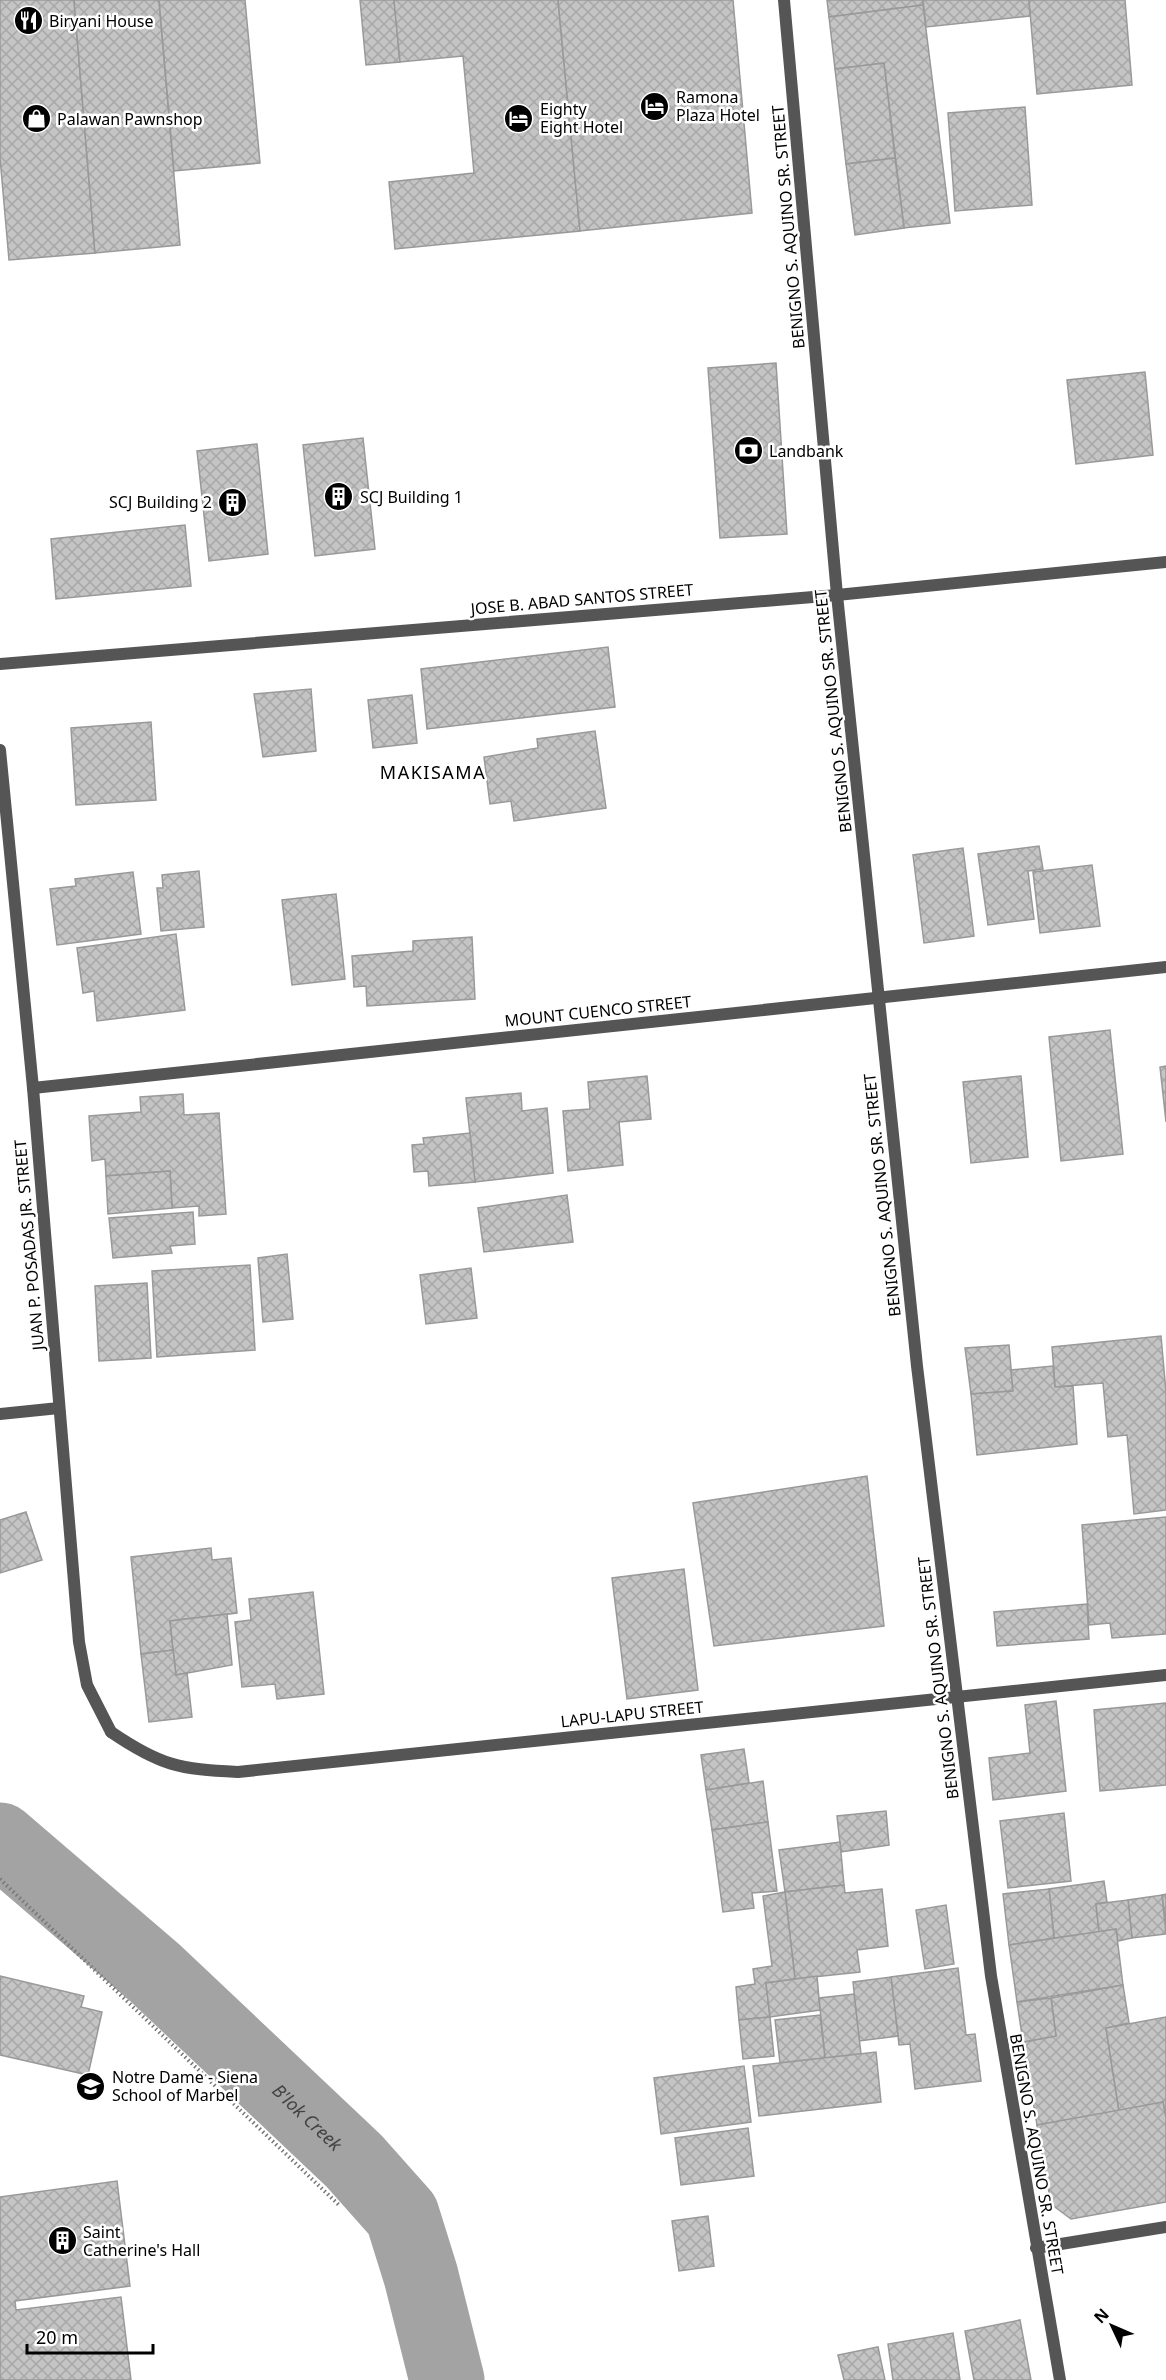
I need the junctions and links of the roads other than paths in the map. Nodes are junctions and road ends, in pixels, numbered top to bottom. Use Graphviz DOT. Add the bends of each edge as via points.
graph roads {
  1 [pos="784,0"];
  2 [pos="1166,562"];
  3 [pos="837,595"];
  4 [pos="0,664"];
  5 [pos="0,750"];
  6 [pos="1166,967"];
  7 [pos="879,998"];
  8 [pos="33,1088"];
  9 [pos="59,1408"];
  10 [pos="0,1414"];
  11 [pos="1166,1676"];
  12 [pos="957,1696"];
  13 [pos="111,1732"];
  14 [pos="1166,2227"];
  15 [pos="1036,2248"];
  16 [pos="1060,2380"];
  1 -- 3 [label="street, BENIGNO S. AQUINO SR. STREET"];
  2 -- 3 [label="street, JOSE B. ABAD SANTOS STREET"];
  3 -- 4 [label="street, JOSE B. ABAD SANTOS STREET"];
  3 -- 7 [label="street, BENIGNO S. AQUINO SR. STREET"];
  5 -- 8 [label="street, JUAN P. POSADAS JR. STREET"];
  6 -- 7 [label="street, MOUNT CUENCO STREET"];
  7 -- 8 [label="street, MOUNT CUENCO STREET"];
  7 -- 12 [label="street, BENIGNO S. AQUINO SR. STREET" via="916,1366"];
  8 -- 9 [label="street, JUAN P. POSADAS JR. STREET"];
  9 -- 10 [label="street"];
  9 -- 13 [label="street, JUAN P. POSADAS JR. STREET" via="79,1642 87,1686"];
  11 -- 12 [label="street, LAPU-LAPU STREET"];
  12 -- 13 [label="street, LAPU-LAPU STREET" via="238,1772 184,1769 144,1755"];
  12 -- 15 [label="street, BENIGNO S. AQUINO SR. STREET" via="991,1976"];
  14 -- 15 [label="street"];
  15 -- 16 [label="street, BENIGNO S. AQUINO SR. STREET"];
}
